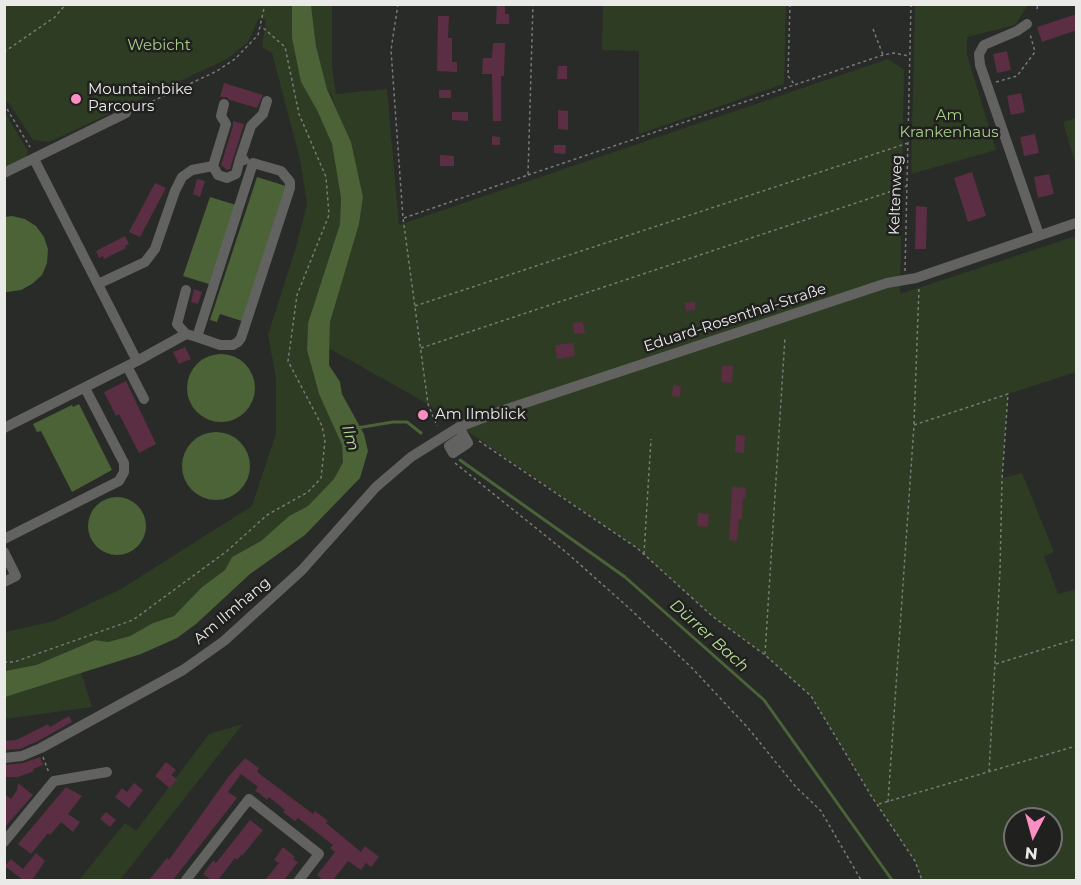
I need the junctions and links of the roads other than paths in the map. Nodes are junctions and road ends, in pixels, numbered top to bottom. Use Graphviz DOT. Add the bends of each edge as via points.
graph roads {
  1 [pos="1027,24"];
  2 [pos="267,101"];
  3 [pos="224,105"];
  4 [pos="126,113"];
  5 [pos="34,159"];
  6 [pos="240,159"];
  7 [pos="253,163"];
  8 [pos="213,165"];
  9 [pos="4,173"];
  10 [pos="1077,223"];
  11 [pos="1039,235"];
  12 [pos="98,284"];
  13 [pos="186,290"];
  14 [pos="192,335"];
  15 [pos="132,363"];
  16 [pos="85,388"];
  17 [pos="144,399"];
  18 [pos="4,428"];
  19 [pos="443,436"];
  20 [pos="4,539"];
  21 [pos="4,552"];
  22 [pos="4,582"];
  23 [pos="4,758"];
  24 [pos="107,772"];
  25 [pos="4,842"];
  26 [pos="186,880"];
  27 [pos="299,880"];
  1 -- 11 [label="street" via="984,45 979,54"];
  2 -- 6 [label="street" via="263,114 251,126"];
  3 -- 8 [label="street" via="221,116 226,124"];
  4 -- 5 [label="street"];
  5 -- 9 [label="street"];
  5 -- 12 [label="street"];
  6 -- 7 [label="street"];
  6 -- 8 [label="street" via="236,174 227,178 218,175"];
  7 -- 14 [label="street"];
  7 -- 14 [label="street" via="281,171 290,182 290,189 241,338 227,346"];
  8 -- 12 [label="street" via="182,177 155,249 145,262"];
  10 -- 11 [label="street, Eduard-Rosenthal-Straße"];
  11 -- 19 [label="street, Eduard-Rosenthal-Straße" via="504,410"];
  12 -- 15 [label="street"];
  13 -- 14 [label="street" via="177,324"];
  14 -- 15 [label="street"];
  15 -- 16 [label="street"];
  15 -- 17 [label="street"];
  16 -- 18 [label="street"];
  16 -- 20 [label="street" via="124,463 124,472 119,481"];
  19 -- 23 [label="street, Am Ilmhang" via="376,487 302,570 224,640 183,670 41,748"];
  21 -- 22 [label="street" via="16,576"];
  24 -- 25 [label="street" via="54,781"];
  26 -- 27 [label="street" via="249,799 319,854"];
}
